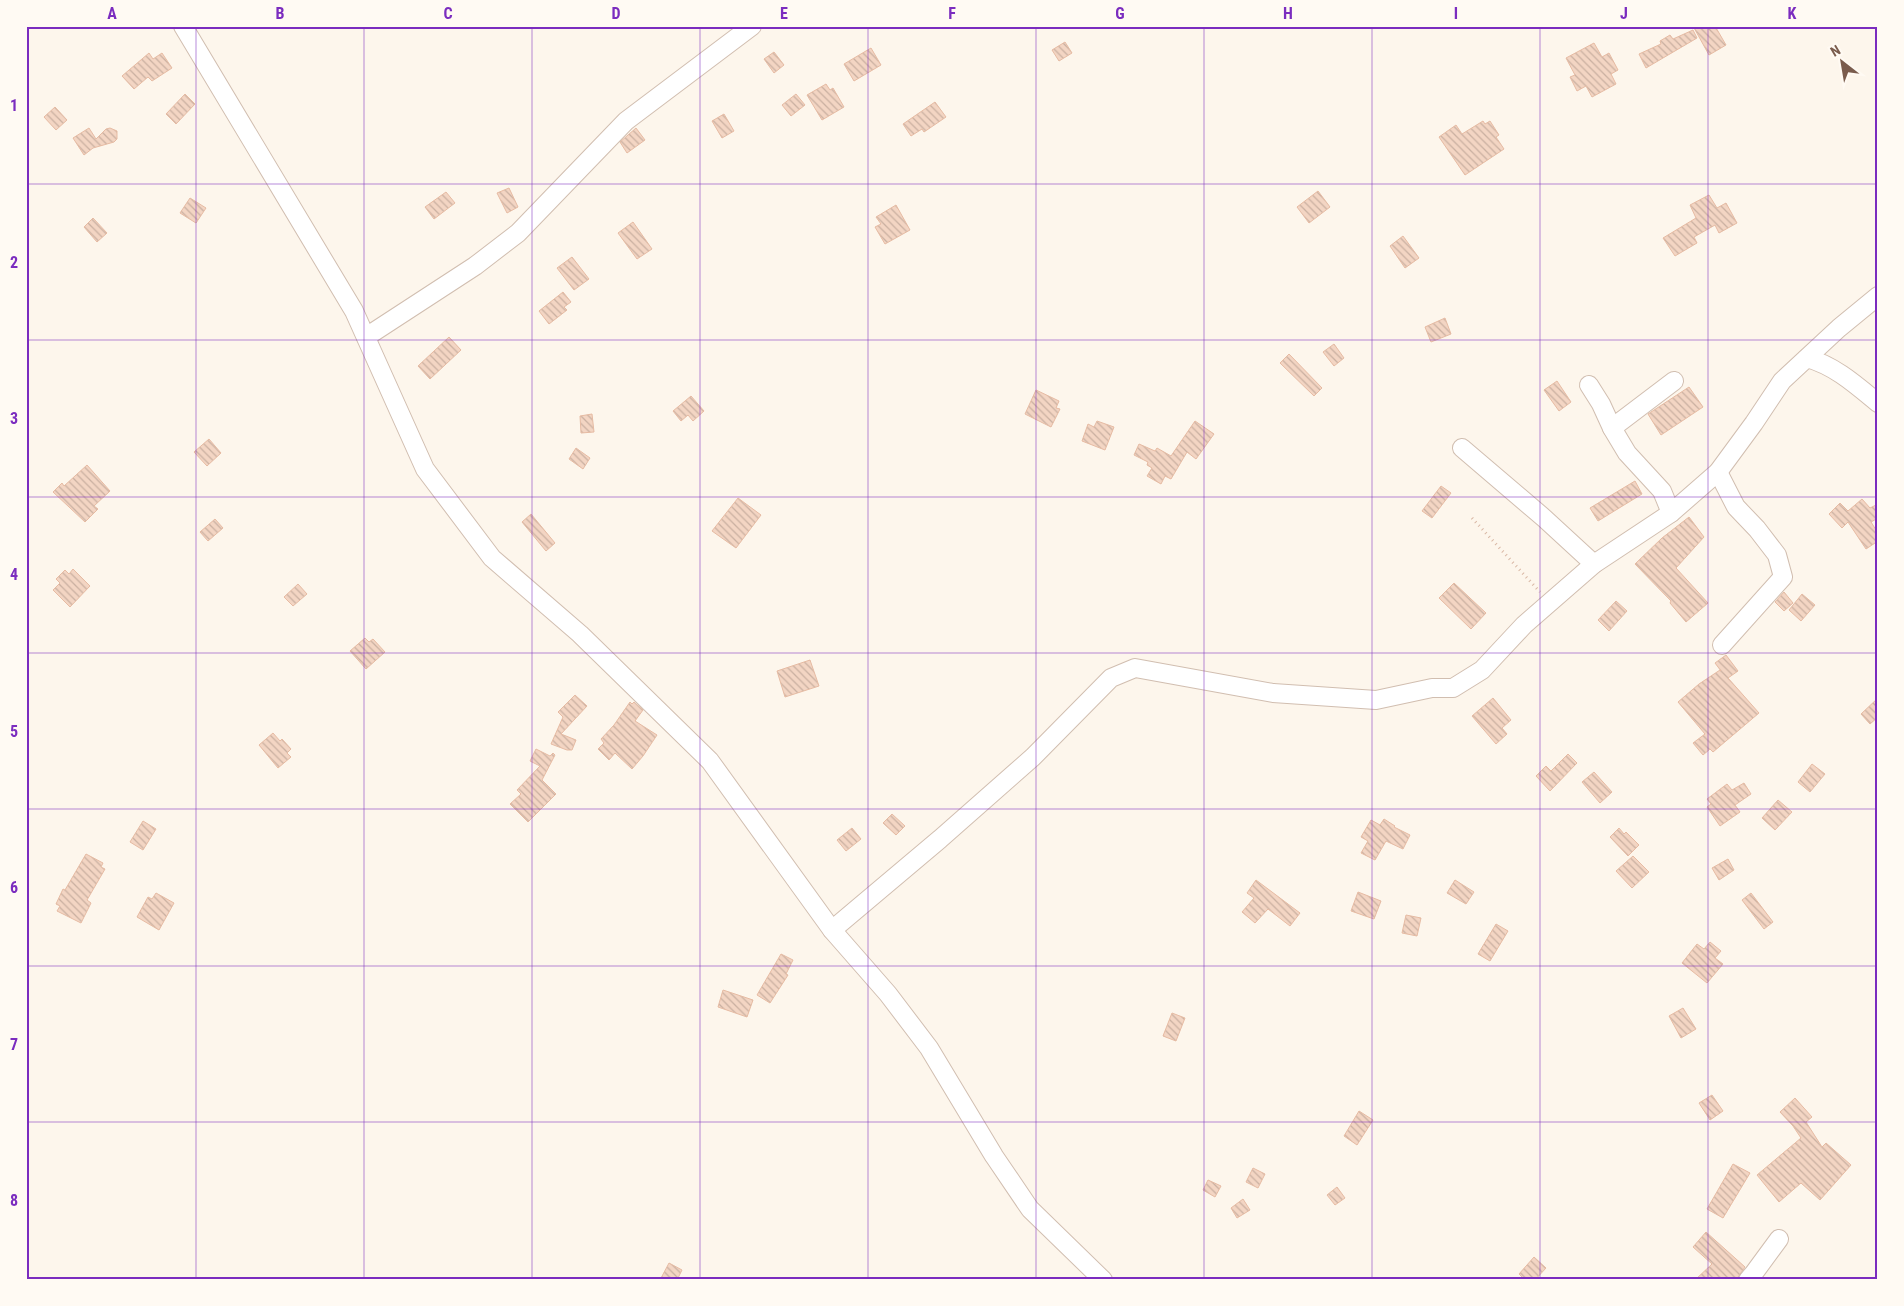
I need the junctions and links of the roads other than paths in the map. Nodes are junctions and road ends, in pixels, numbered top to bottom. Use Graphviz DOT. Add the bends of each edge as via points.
graph roads {
  1 [pos="183,26"];
  2 [pos="752,26"];
  3 [pos="1878,296"];
  4 [pos="366,337"];
  5 [pos="1807,358"];
  6 [pos="1674,381"];
  7 [pos="1590,384"];
  8 [pos="1878,403"];
  9 [pos="1612,428"];
  10 [pos="1462,448"];
  11 [pos="1718,472"];
  12 [pos="1671,514"];
  13 [pos="1594,564"];
  14 [pos="1722,645"];
  15 [pos="832,930"];
  16 [pos="1778,1239"];
  17 [pos="1103,1280"];
  18 [pos="1748,1280"];
  1 -- 4 [label="street" via="354,311"];
  2 -- 4 [label="street" via="626,121 518,233 475,266"];
  3 -- 5 [label="street"];
  4 -- 15 [label="street" via="425,469 492,558 580,634 710,761"];
  5 -- 8 [label="street" via="1824,363 1847,377"];
  5 -- 11 [label="street" via="1782,380"];
  6 -- 9 [label="street"];
  7 -- 9 [label="street"];
  9 -- 12 [label="street" via="1627,453 1662,490"];
  10 -- 13 [label="street"];
  11 -- 12 [label="street"];
  11 -- 14 [label="street" via="1736,507 1777,555 1783,577"];
  12 -- 13 [label="street"];
  13 -- 15 [label="street" via="1524,626 1482,670 1454,688 1432,688 1376,700 1272,693 1135,668 1111,678 1034,757"];
  15 -- 17 [label="street" via="888,994 929,1048 1030,1210"];
  16 -- 18 [label="street"];
}
